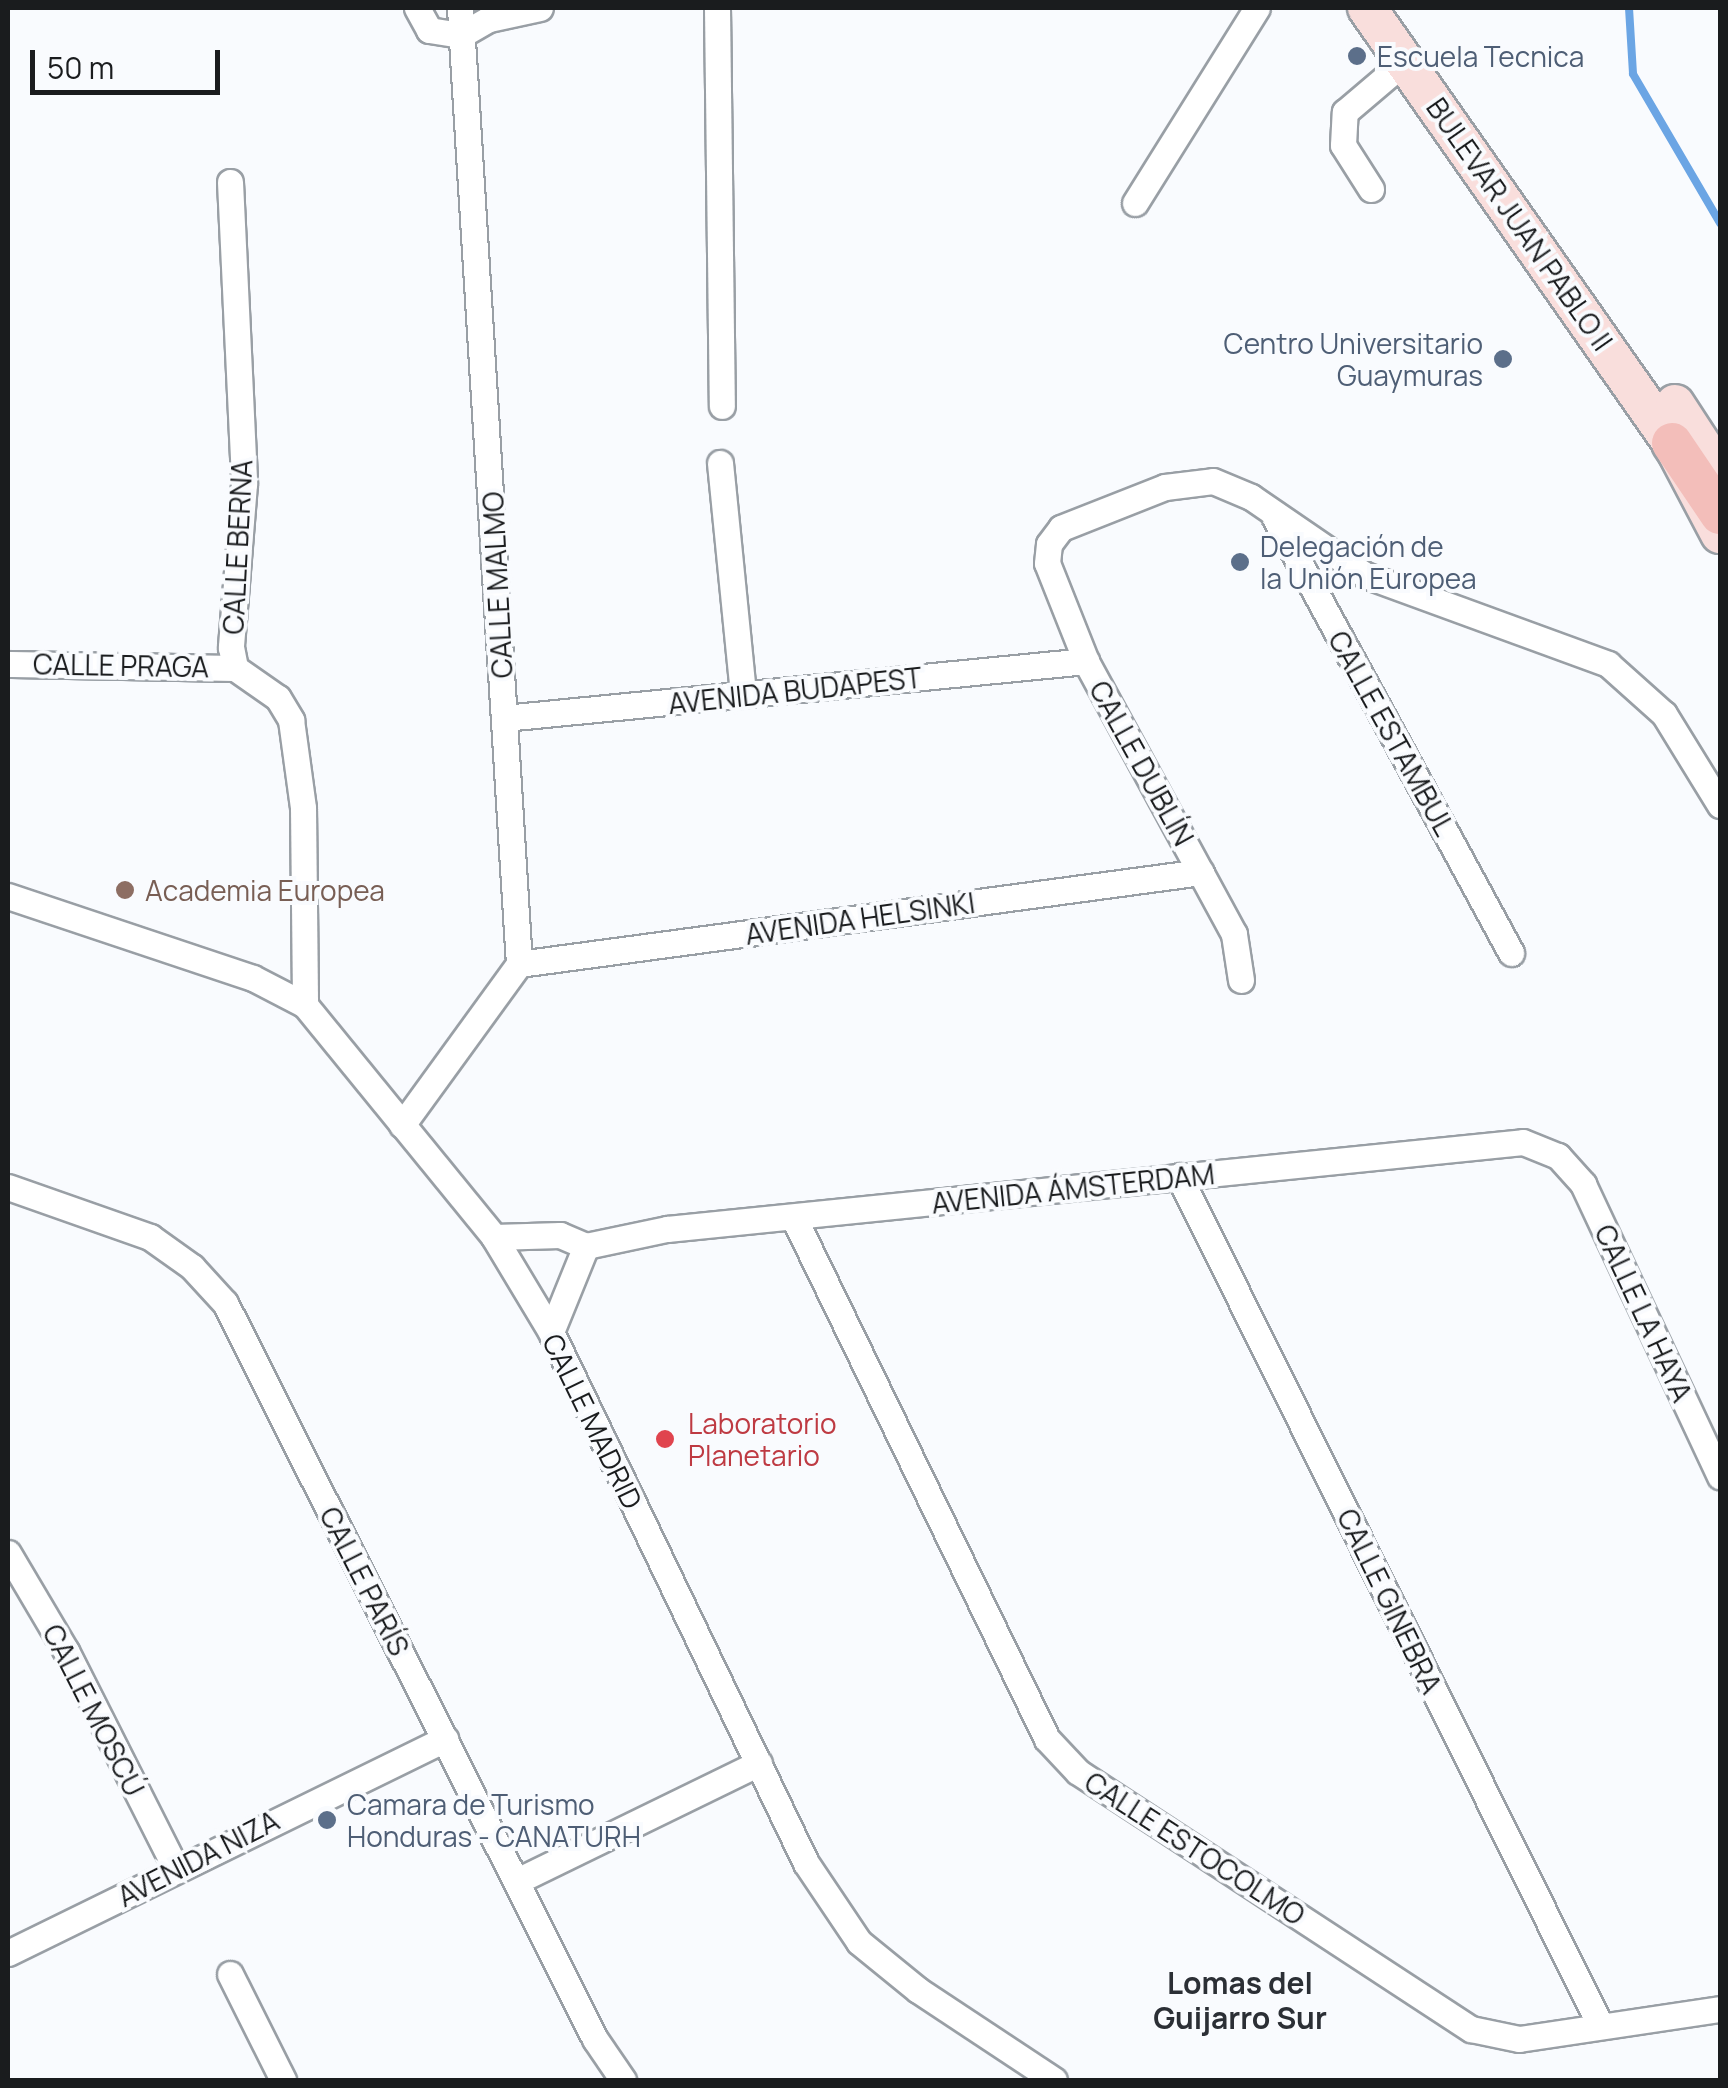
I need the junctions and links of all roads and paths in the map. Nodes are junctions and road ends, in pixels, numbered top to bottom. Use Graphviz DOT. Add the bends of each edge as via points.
graph roads {
  1 [pos="417,8"];
  2 [pos="460,8"];
  3 [pos="540,8"];
  4 [pos="718,8"];
  5 [pos="1256,8"];
  6 [pos="1366,8"];
  7 [pos="1396,8"];
  8 [pos="460,36"];
  9 [pos="1406,60"];
  10 [pos="230,182"];
  11 [pos="1371,189"];
  12 [pos="1134,202"];
  13 [pos="722,406"];
  14 [pos="1681,434"];
  15 [pos="720,463"];
  16 [pos="1720,473"];
  17 [pos="1720,488"];
  18 [pos="1272,514"];
  19 [pos="1720,514"];
  20 [pos="1720,534"];
  21 [pos="1086,661"];
  22 [pos="8,664"];
  23 [pos="235,668"];
  24 [pos="743,695"];
  25 [pos="504,718"];
  26 [pos="1720,806"];
  27 [pos="1201,872"];
  28 [pos="8,896"];
  29 [pos="1511,953"];
  30 [pos="519,964"];
  31 [pos="1241,980"];
  32 [pos="304,1005"];
  33 [pos="402,1125"];
  34 [pos="1558,1156"];
  35 [pos="1180,1176"];
  36 [pos="8,1186"];
  37 [pos="794,1218"];
  38 [pos="494,1237"];
  39 [pos="586,1246"];
  40 [pos="551,1332"];
  41 [pos="1720,1476"];
  42 [pos="8,1553"];
  43 [pos="445,1740"];
  44 [pos="759,1763"];
  45 [pos="176,1869"];
  46 [pos="518,1880"];
  47 [pos="8,1953"];
  48 [pos="230,1974"];
  49 [pos="1720,2009"];
  50 [pos="1600,2025"];
  51 [pos="283,2080"];
  52 [pos="624,2080"];
  53 [pos="1054,2080"];
  1 -- 8 [label="street" via="428,30"];
  2 -- 8 [label="street, CALLE MALMO"];
  3 -- 8 [label="street" via="489,20"];
  4 -- 13 [label="street"];
  5 -- 12 [label="street"];
  6 -- 9 [label="main road, BULEVAR JUAN PABLO II"];
  7 -- 14 [label="main road, BULEVAR JUAN PABLO II"];
  8 -- 25 [label="street, CALLE MALMO" via="472,121"];
  9 -- 11 [label="street" via="1346,112 1343,145"];
  9 -- 14 [label="main road, BULEVAR JUAN PABLO II"];
  10 -- 23 [label="street, CALLE BERNA" via="244,484"];
  14 -- 16 [label="main road, BULEVAR JUAN PABLO II"];
  14 -- 17 [label="main road, BULEVAR JUAN PABLO II"];
  14 -- 19 [label="main road, BULEVAR JUAN PABLO II"];
  14 -- 20 [label="main road, BULEVAR JUAN PABLO II"];
  15 -- 24 [label="street"];
  18 -- 21 [label="street, CALLE DUBLÍN" via="1214,482 1165,486 1062,528 1049,544 1047,563"];
  18 -- 26 [label="street" via="1366,575 1608,664 1664,714"];
  18 -- 29 [label="street, CALLE ESTAMBUL"];
  21 -- 24 [label="street, AVENIDA BUDAPEST"];
  21 -- 27 [label="street, CALLE DUBLÍN"];
  22 -- 23 [label="street, CALLE PRAGA"];
  23 -- 32 [label="street, CALLE BERNA" via="278,698 294,734 303,808"];
  24 -- 25 [label="street, AVENIDA BUDAPEST"];
  25 -- 30 [label="street, CALLE MALMO"];
  27 -- 30 [label="street, AVENIDA HELSINKI"];
  27 -- 31 [label="street, CALLE DUBLÍN" via="1234,934"];
  28 -- 32 [label="street, CALLE MADRID" via="253,978"];
  30 -- 33 [label="street"];
  32 -- 33 [label="street, CALLE MADRID"];
  33 -- 38 [label="street, CALLE MADRID"];
  34 -- 35 [label="street, AVENIDA ÁMSTERDAM" via="1523,1142 1486,1142"];
  34 -- 41 [label="street, CALLE LA HAYA" via="1583,1184"];
  35 -- 37 [label="street, AVENIDA ÁMSTERDAM"];
  35 -- 50 [label="street, CALLE GINEBRA"];
  36 -- 43 [label="street, CALLE PARÍS" via="150,1237 192,1266 225,1304"];
  37 -- 39 [label="street, AVENIDA ÁMSTERDAM" via="667,1230"];
  37 -- 50 [label="street, CALLE ESTOCOLMO" via="1047,1739 1066,1760 1470,2028 1519,2039"];
  38 -- 39 [label="street, AVENIDA ÁMSTERDAM" via="560,1235"];
  38 -- 40 [label="street, CALLE MADRID"];
  39 -- 40 [label="street"];
  40 -- 44 [label="street, CALLE MADRID"];
  42 -- 45 [label="street, CALLE MOSCÚ" via="66,1651"];
  43 -- 45 [label="street, AVENIDA NIZA"];
  43 -- 46 [label="street, CALLE PARÍS"];
  44 -- 46 [label="street"];
  44 -- 53 [label="street, CALLE MADRID" via="806,1863 859,1942"];
  45 -- 47 [label="street, AVENIDA NIZA"];
  46 -- 52 [label="street, CALLE PARÍS" via="596,2039"];
  48 -- 51 [label="street"];
  49 -- 50 [label="street, CALLE ESTOCOLMO"];
}
